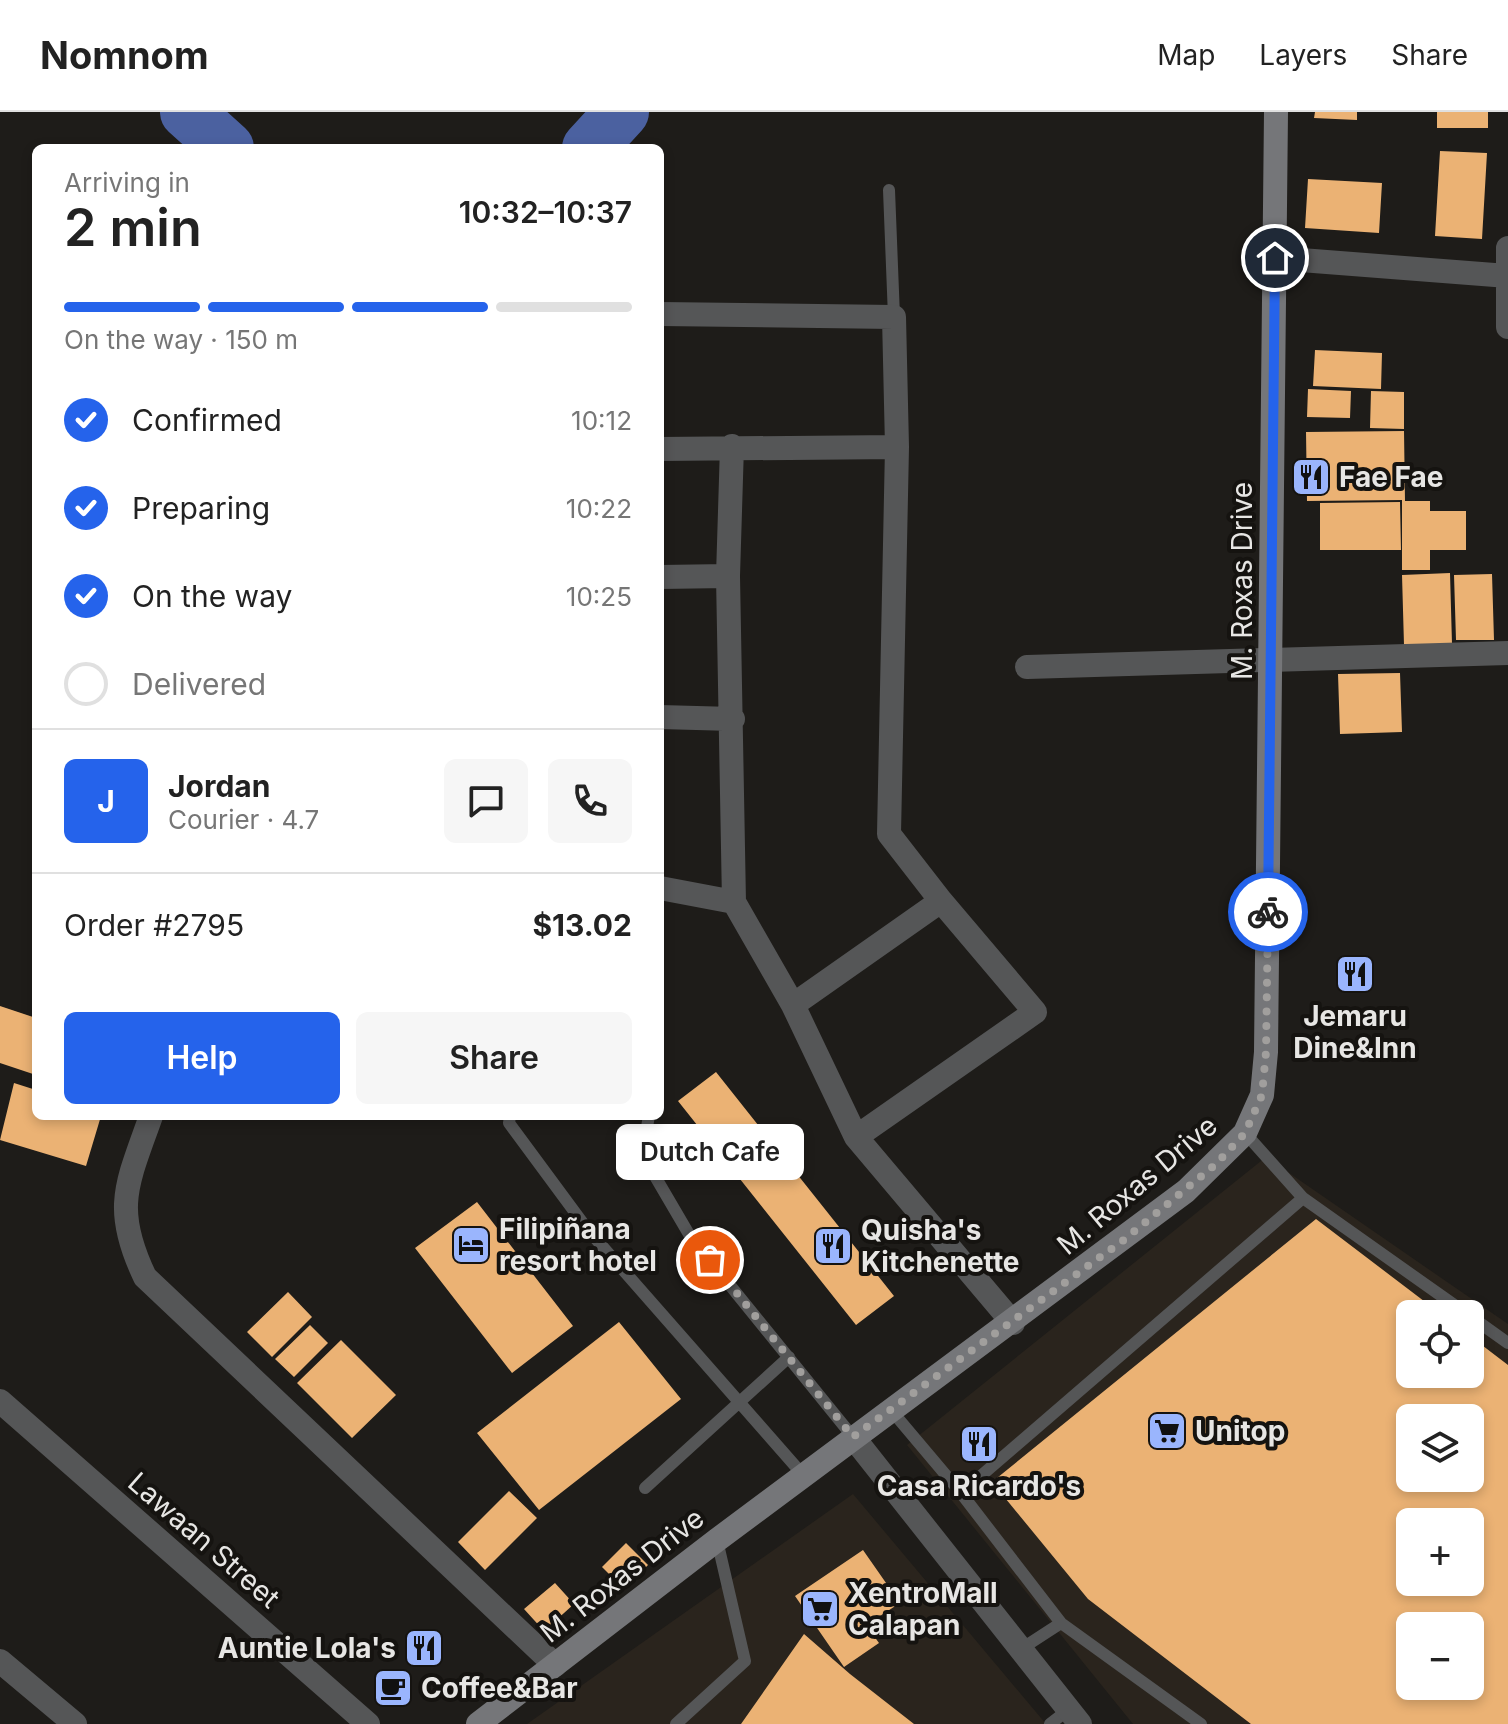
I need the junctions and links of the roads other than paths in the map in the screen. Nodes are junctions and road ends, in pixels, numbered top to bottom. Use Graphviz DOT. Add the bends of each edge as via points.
graph roads {
  1 [pos="1276,112"];
  2 [pos="889,190"];
  3 [pos="1508,248"];
  4 [pos="1275,258"];
  5 [pos="1507,275"];
  6 [pos="664,314"];
  7 [pos="894,317"];
  8 [pos="1508,327"];
  9 [pos="732,446"];
  10 [pos="897,447"];
  11 [pos="664,449"];
  12 [pos="728,576"];
  13 [pos="664,577"];
  14 [pos="1508,653"];
  15 [pos="1271,659"];
  16 [pos="1027,667"];
  17 [pos="664,717"];
  18 [pos="733,719"];
  19 [pos="664,889"];
  20 [pos="941,901"];
  21 [pos="734,902"];
  22 [pos="793,1005"];
  23 [pos="150,1120"];
  24 [pos="509,1120"];
  25 [pos="648,1120"];
  26 [pos="1245,1133"];
  27 [pos="856,1137"];
  28 [pos="1303,1198"];
  29 [pos="1447,1300"];
  30 [pos="1013,1323"];
  31 [pos="1484,1326"];
  32 [pos="1508,1343"];
  33 [pos="789,1357"];
  34 [pos="0,1401"];
  35 [pos="738,1402"];
  36 [pos="891,1410"];
  37 [pos="853,1437"];
  38 [pos="804,1476"];
  39 [pos="645,1488"];
  40 [pos="961,1493"];
  41 [pos="717,1540"];
  42 [pos="1061,1623"];
  43 [pos="1021,1649"];
  44 [pos="0,1661"];
  45 [pos="555,1665"];
  46 [pos="1066,1719"];
  47 [pos="75,1724"];
  48 [pos="368,1724"];
  49 [pos="478,1724"];
  50 [pos="676,1724"];
  51 [pos="1201,1724"];
  1 -- 4 [label="main road, M. Roxas Drive"];
  2 -- 7 [label="lane"];
  3 -- 5 [label="street"];
  4 -- 5 [label="street"];
  4 -- 15 [label="main road, M. Roxas Drive"];
  5 -- 8 [label="street"];
  6 -- 7 [label="street"];
  7 -- 10 [label="street"];
  9 -- 10 [label="street"];
  9 -- 11 [label="street"];
  9 -- 12 [label="street"];
  10 -- 20 [label="street" via="889,834"];
  12 -- 13 [label="street"];
  12 -- 18 [label="street"];
  14 -- 15 [label="street"];
  15 -- 16 [label="street"];
  15 -- 26 [label="main road, M. Roxas Drive" via="1266,1052 1262,1095"];
  17 -- 18 [label="street"];
  18 -- 21 [label="street"];
  19 -- 21 [label="street"];
  20 -- 22 [label="street"];
  20 -- 27 [label="street" via="1035,1012"];
  21 -- 22 [label="street"];
  22 -- 27 [label="street"];
  23 -- 45 [label="street" via="126,1185 128,1240 145,1277"];
  24 -- 35 [label="lane" via="588,1230"];
  25 -- 33 [label="lane" via="642,1154 690,1236"];
  26 -- 28 [label="lane"];
  26 -- 30 [label="main road, M. Roxas Drive" via="1186,1191"];
  27 -- 30 [label="street"];
  28 -- 29 [label="lane"];
  28 -- 40 [label="lane"];
  30 -- 36 [label="main road, M. Roxas Drive"];
  31 -- 32 [label="lane"];
  33 -- 35 [label="lane"];
  33 -- 37 [label="lane"];
  34 -- 48 [label="street, Lawaan Street"];
  35 -- 38 [label="lane"];
  35 -- 39 [label="lane"];
  36 -- 37 [label="main road, M. Roxas Drive"];
  36 -- 40 [label="lane"];
  37 -- 38 [label="main road, M. Roxas Drive"];
  37 -- 43 [label="street"];
  38 -- 41 [label="main road, M. Roxas Drive"];
  40 -- 42 [label="lane"];
  41 -- 45 [label="main road, M. Roxas Drive"];
  41 -- 50 [label="lane" via="745,1661"];
  42 -- 43 [label="lane"];
  42 -- 51 [label="lane"];
  43 -- 46 [label="street"];
  44 -- 47 [label="street"];
  45 -- 49 [label="main road, M. Roxas Drive"];
}
